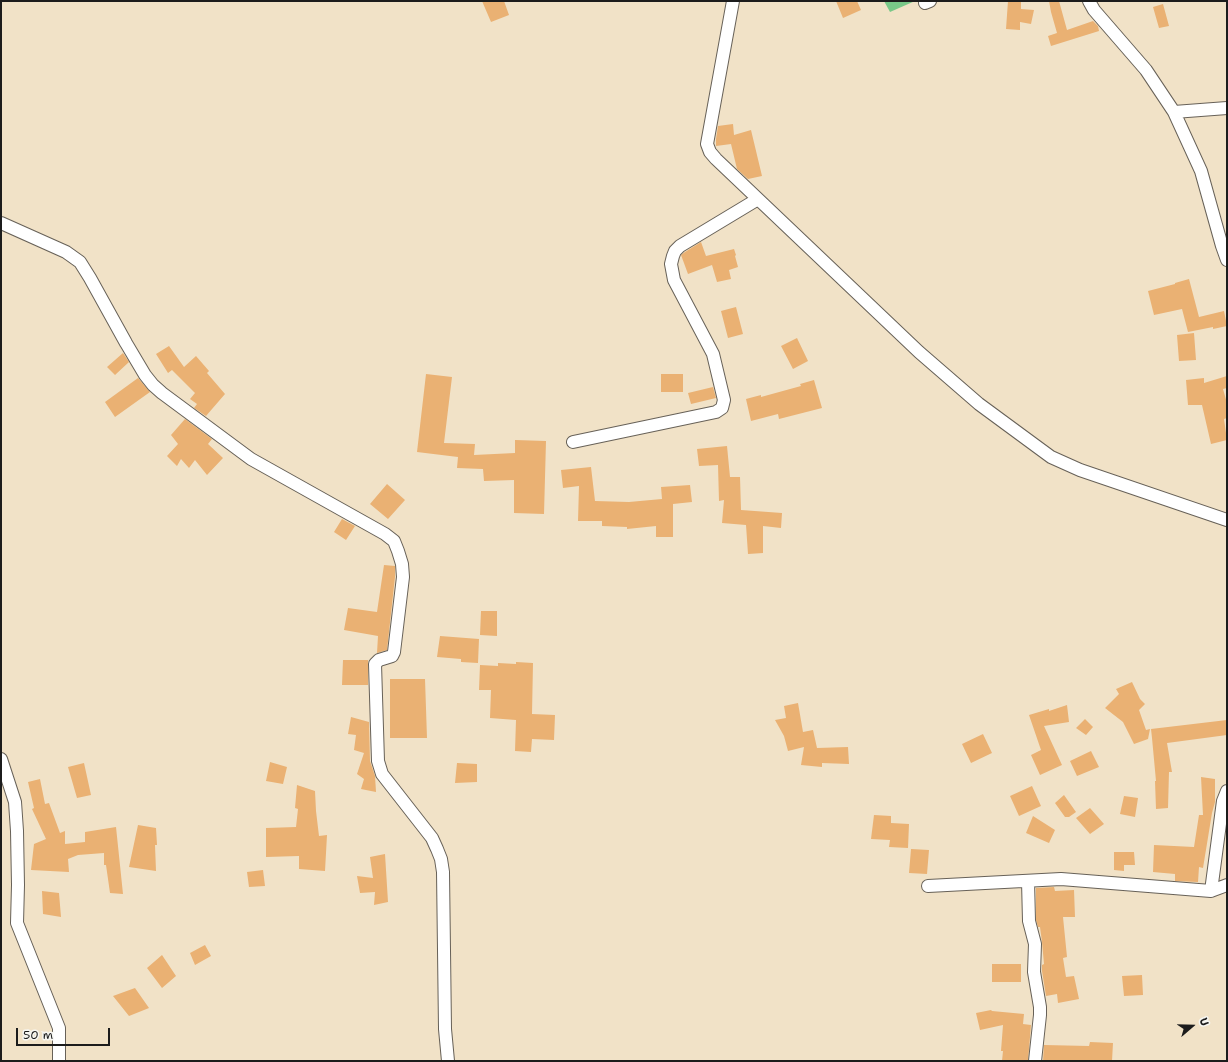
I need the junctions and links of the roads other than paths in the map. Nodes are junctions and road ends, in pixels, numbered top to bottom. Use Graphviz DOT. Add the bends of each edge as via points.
graph roads {
  1 [pos="733,1"];
  2 [pos="1089,1"];
  3 [pos="1227,108"];
  4 [pos="1174,112"];
  5 [pos="758,199"];
  6 [pos="1,223"];
  7 [pos="1227,260"];
  8 [pos="573,442"];
  9 [pos="1227,520"];
  10 [pos="1,758"];
  11 [pos="1227,791"];
  12 [pos="1028,881"];
  13 [pos="1227,885"];
  14 [pos="928,886"];
  15 [pos="1211,892"];
  16 [pos="58,1061"];
  17 [pos="448,1061"];
  18 [pos="1035,1061"];
  1 -- 5 [label="street" via="707,144 716,159"];
  2 -- 4 [label="street" via="1146,70"];
  3 -- 4 [label="street"];
  4 -- 7 [label="street" via="1201,170"];
  5 -- 8 [label="street" via="680,246 675,251 671,264 674,280 712,354 724,400 722,408 716,412"];
  5 -- 9 [label="street" via="919,352 979,404 1050,457 1080,470"];
  6 -- 17 [label="street" via="66,252 80,262 145,375 162,393 251,459 394,541 402,564 403,577 394,652 375,664 378,761 382,774 432,838 441,859"];
  10 -- 16 [label="street" via="15,802 18,832 17,923 59,1028"];
  11 -- 15 [label="street" via="1223,801"];
  12 -- 14 [label="street"];
  12 -- 15 [label="street" via="1068,879"];
  12 -- 18 [label="street" via="1029,921 1035,944 1034,972 1040,1007"];
  13 -- 15 [label="street"];
}
